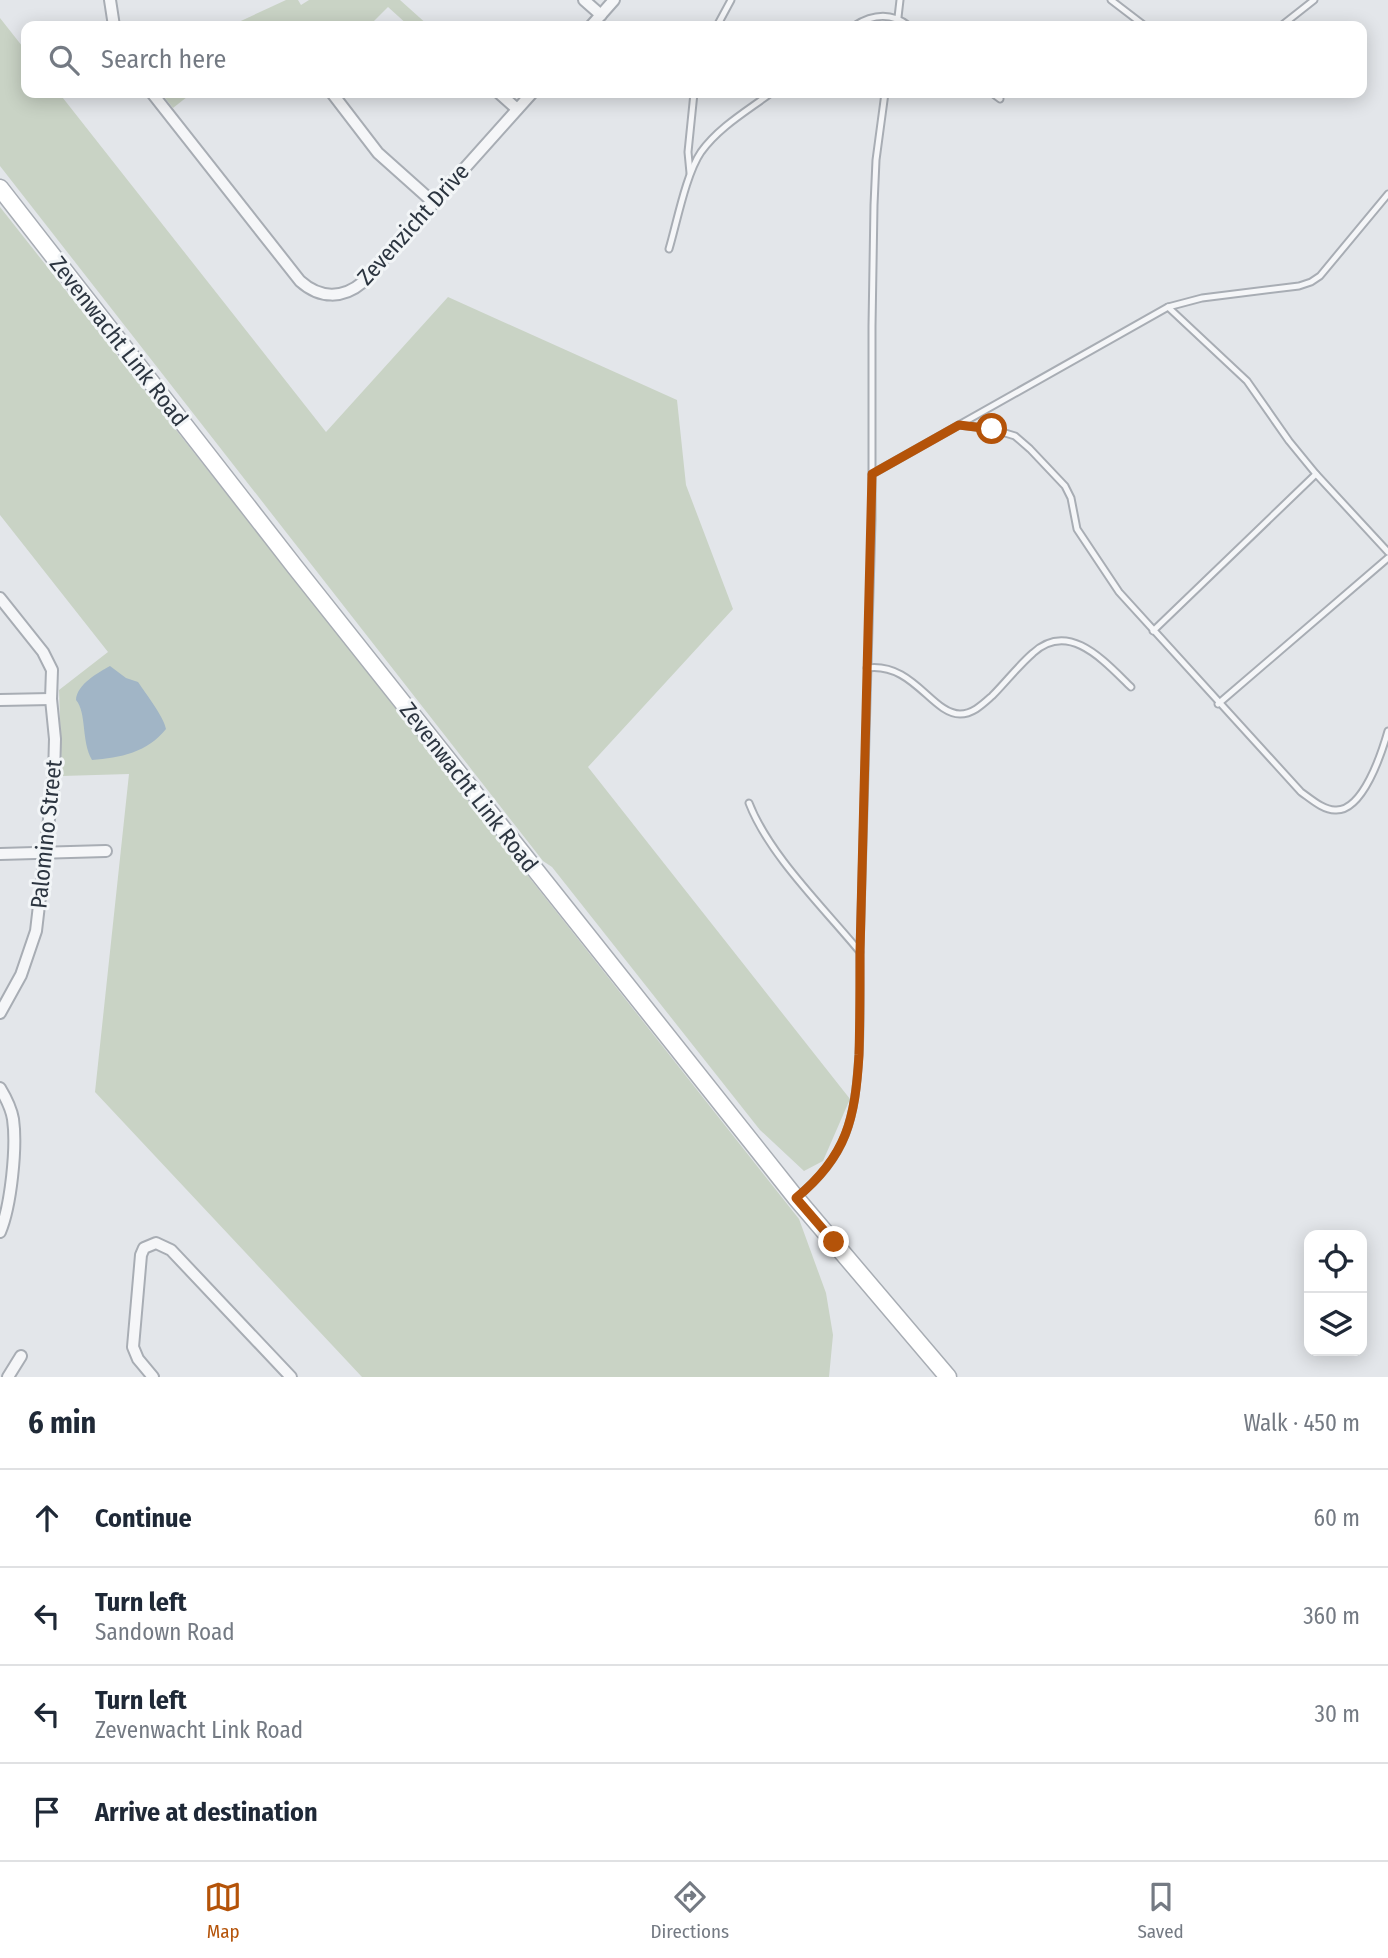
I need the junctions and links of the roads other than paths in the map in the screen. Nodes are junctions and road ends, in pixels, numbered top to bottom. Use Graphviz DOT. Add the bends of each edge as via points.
graph roads {
  1 [pos="110,0"];
  2 [pos="584,0"];
  3 [pos="614,0"];
  4 [pos="730,0"];
  5 [pos="901,0"];
  6 [pos="1111,0"];
  7 [pos="1314,0"];
  8 [pos="601,15"];
  9 [pos="899,18"];
  10 [pos="113,21"];
  11 [pos="596,21"];
  12 [pos="720,21"];
  13 [pos="866,21"];
  14 [pos="898,21"];
  15 [pos="903,21"];
  16 [pos="1138,21"];
  17 [pos="1287,21"];
  18 [pos="156,98"];
  19 [pos="336,98"];
  20 [pos="505,98"];
  21 [pos="527,98"];
  22 [pos="693,98"];
  23 [pos="765,98"];
  24 [pos="884,98"];
  25 [pos="517,109"];
  26 [pos="690,176"];
  27 [pos="0,188"];
  28 [pos="1388,194"];
  29 [pos="434,203"];
  30 [pos="669,249"];
  31 [pos="1168,307"];
  32 [pos="959,425"];
  33 [pos="872,474"];
  34 [pos="1316,474"];
  35 [pos="1388,552"];
  36 [pos="1388,558"];
  37 [pos="0,598"];
  38 [pos="1153,631"];
  39 [pos="867,668"];
  40 [pos="1131,687"];
  41 [pos="51,699"];
  42 [pos="0,700"];
  43 [pos="1218,704"];
  44 [pos="1388,731"];
  45 [pos="749,803"];
  46 [pos="106,851"];
  47 [pos="45,853"];
  48 [pos="0,854"];
  49 [pos="860,952"];
  50 [pos="0,1013"];
  51 [pos="0,1088"];
  52 [pos="796,1198"];
  53 [pos="0,1233"];
  54 [pos="21,1356"];
  55 [pos="8,1377"];
  56 [pos="153,1377"];
  57 [pos="291,1377"];
  58 [pos="948,1377"];
  1 -- 10 [label="street"];
  2 -- 8 [label="street"];
  3 -- 8 [label="street"];
  4 -- 12 [label="lane"];
  5 -- 9 [label="lane"];
  6 -- 16 [label="lane"];
  7 -- 17 [label="lane"];
  8 -- 11 [label="street"];
  9 -- 13 [label="lane" via="880,15"];
  9 -- 14 [label="lane"];
  9 -- 15 [label="lane"];
  18 -- 29 [label="street, Zevenzicht Drive" via="300,281 314,291 339,295 356,288"];
  19 -- 29 [label="street" via="379,153"];
  20 -- 25 [label="street"];
  21 -- 25 [label="street, Zevenzicht Drive"];
  22 -- 26 [label="lane"];
  23 -- 26 [label="lane" via="711,140"];
  24 -- 33 [label="lane" via="876,160"];
  25 -- 29 [label="street, Zevenzicht Drive"];
  26 -- 30 [label="lane"];
  27 -- 52 [label="street, Zevenwacht Link Road"];
  28 -- 31 [label="lane" via="1311,282"];
  31 -- 32 [label="lane"];
  31 -- 34 [label="lane" via="1247,381"];
  32 -- 33 [label="lane"];
  32 -- 38 [label="lane" via="1015,436 1065,486 1077,529 1087,546"];
  33 -- 39 [label="lane"];
  34 -- 35 [label="lane"];
  34 -- 38 [label="lane"];
  36 -- 43 [label="lane"];
  37 -- 41 [label="street, Palomino Street" via="49,661"];
  38 -- 43 [label="lane"];
  39 -- 40 [label="lane" via="878,666 899,673 948,711 959,714 983,704 1034,652 1057,640 1086,648"];
  39 -- 49 [label="lane"];
  41 -- 42 [label="street"];
  41 -- 47 [label="street, Palomino Street" via="54,776"];
  43 -- 44 [label="lane" via="1301,792 1335,810 1350,806 1362,790 1377,765"];
  45 -- 49 [label="lane" via="782,858"];
  46 -- 47 [label="street"];
  47 -- 48 [label="street"];
  47 -- 50 [label="street, Palomino Street" via="36,931 21,975"];
  49 -- 52 [label="lane" via="857,1085 849,1126 830,1163"];
  51 -- 53 [label="street" via="11,1109 13,1131 9,1205"];
  52 -- 58 [label="street, Zevenwacht Link Road"];
  54 -- 55 [label="street"];
  56 -- 57 [label="street" via="138,1359 133,1341 141,1255 144,1248 156,1243 172,1250"];
}
